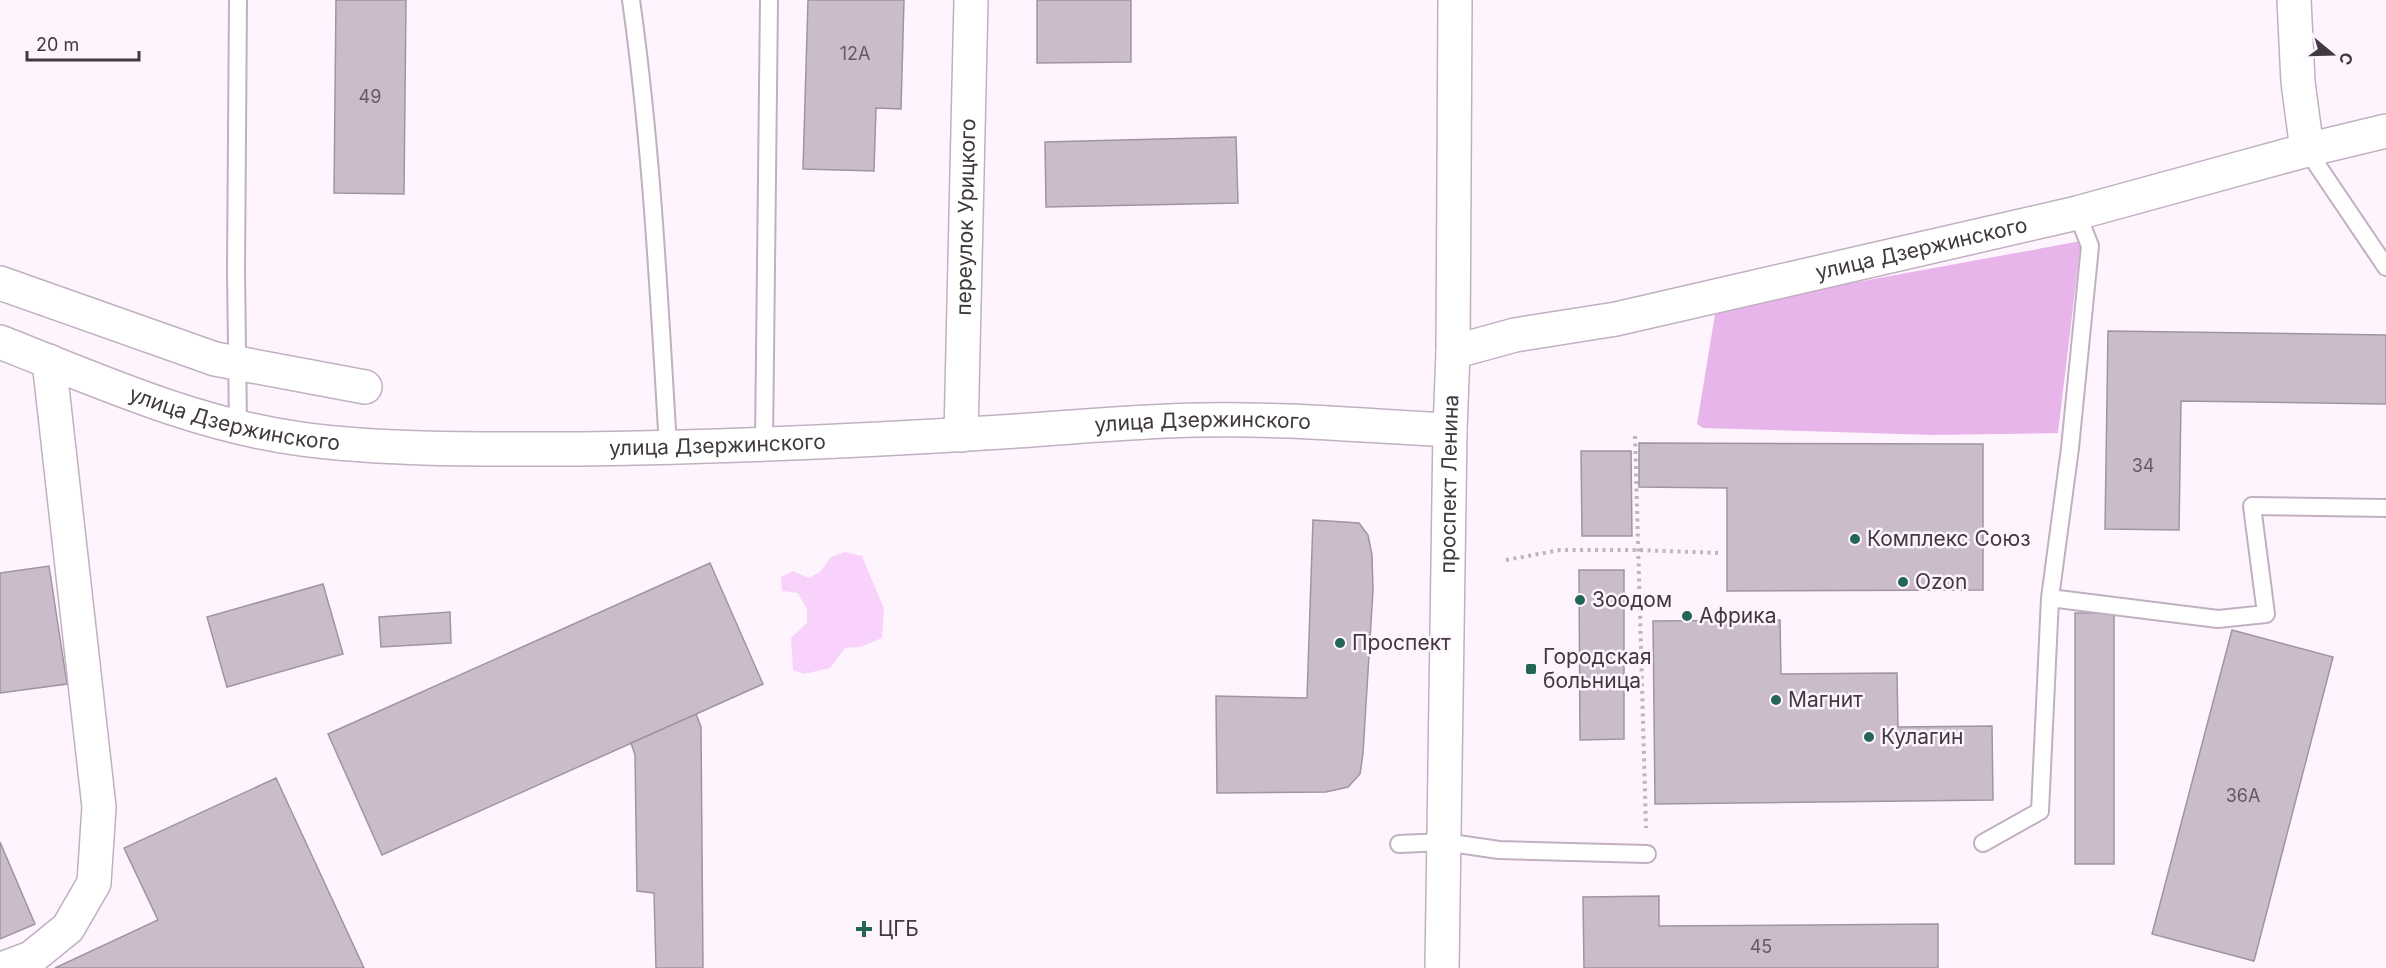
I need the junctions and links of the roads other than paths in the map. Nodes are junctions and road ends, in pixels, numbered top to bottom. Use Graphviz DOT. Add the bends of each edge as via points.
graph roads {
  1 [pos="238,0"];
  2 [pos="631,0"];
  3 [pos="769,0"];
  4 [pos="971,0"];
  5 [pos="1455,0"];
  6 [pos="2294,0"];
  7 [pos="2386,131"];
  8 [pos="2307,150"];
  9 [pos="2077,213"];
  10 [pos="2386,267"];
  11 [pos="0,282"];
  12 [pos="0,342"];
  13 [pos="1453,352"];
  14 [pos="49,361"];
  15 [pos="236,363"];
  16 [pos="365,387"];
  17 [pos="238,427"];
  18 [pos="1450,430"];
  19 [pos="961,435"];
  20 [pos="764,443"];
  21 [pos="668,447"];
  22 [pos="2386,508"];
  23 [pos="2050,598"];
  24 [pos="1444,842"];
  25 [pos="1983,843"];
  26 [pos="1399,844"];
  27 [pos="1647,854"];
  28 [pos="4,968"];
  29 [pos="1442,968"];
  1 -- 15 [label="lane"];
  2 -- 21 [label="lane" via="653,227"];
  3 -- 20 [label="lane"];
  4 -- 19 [label="street, переулок Урицкого"];
  5 -- 13 [label="street, проспект Ленина"];
  6 -- 8 [label="street" via="2298,82"];
  7 -- 8 [label="street, улица Дзержинского"];
  8 -- 9 [label="street, улица Дзержинского"];
  8 -- 10 [label="lane"];
  9 -- 13 [label="street, улица Дзержинского" via="1616,319 1515,334"];
  9 -- 23 [label="lane" via="2090,246"];
  11 -- 15 [label="street" via="215,359"];
  12 -- 14 [label="street, улица Дзержинского"];
  13 -- 18 [label="street, проспект Ленина"];
  14 -- 17 [label="street, улица Дзержинского" via="164,406"];
  14 -- 28 [label="street" via="99,807 94,883 68,928 31,958"];
  15 -- 16 [label="street"];
  15 -- 17 [label="lane"];
  17 -- 21 [label="street, улица Дзержинского" via="300,439 391,446"];
  18 -- 19 [label="street, улица Дзержинского" via="1198,420"];
  18 -- 24 [label="street, проспект Ленина"];
  19 -- 20 [label="street, улица Дзержинского"];
  20 -- 21 [label="street, улица Дзержинского"];
  22 -- 23 [label="lane" via="2252,506 2266,614 2218,619"];
  23 -- 25 [label="lane" via="2040,811"];
  24 -- 26 [label="lane"];
  24 -- 27 [label="lane" via="1499,850"];
  24 -- 29 [label="street, проспект Ленина"];
}
